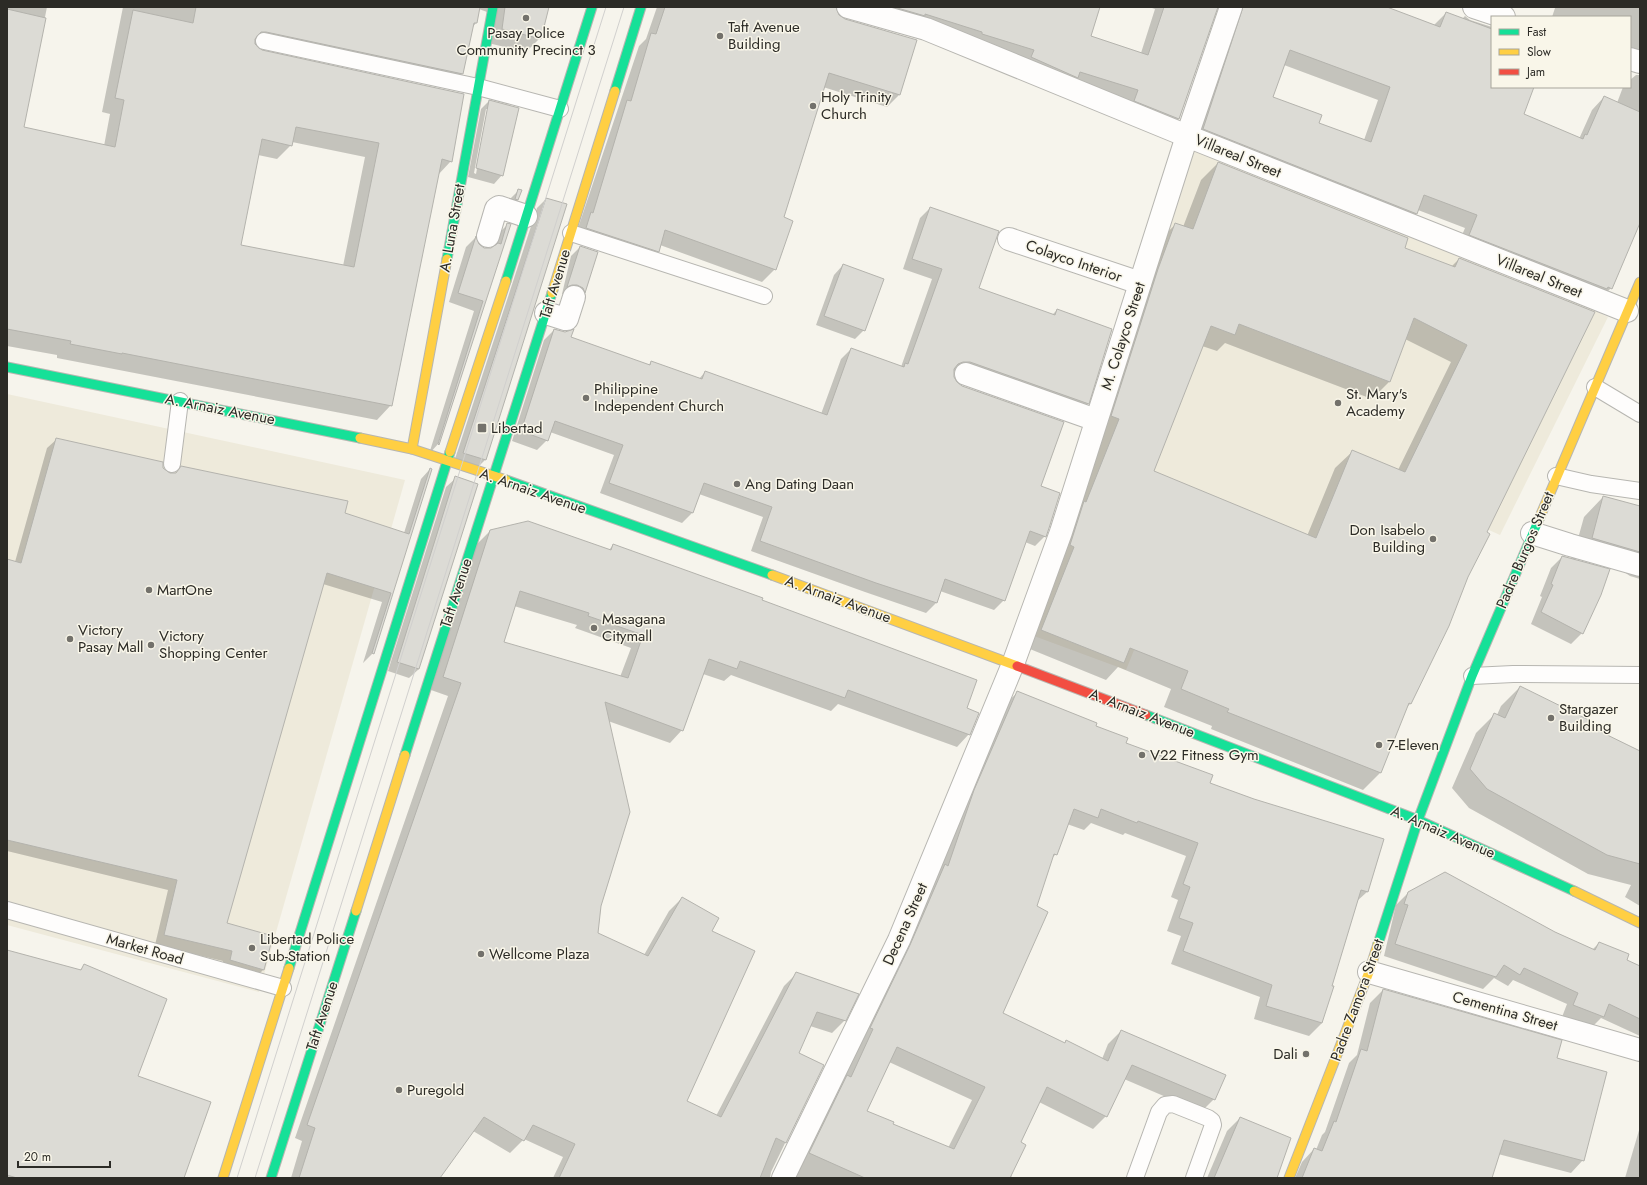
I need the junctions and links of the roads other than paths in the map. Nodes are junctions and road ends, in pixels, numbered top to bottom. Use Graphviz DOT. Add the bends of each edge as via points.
graph roads {
  1 [pos="492,7"];
  2 [pos="592,7"];
  3 [pos="641,7"];
  4 [pos="848,7"];
  5 [pos="1231,7"];
  6 [pos="1474,7"];
  7 [pos="1501,16"];
  8 [pos="264,41"];
  9 [pos="478,87"];
  10 [pos="560,109"];
  11 [pos="1187,136"];
  12 [pos="526,216"];
  13 [pos="571,233"];
  14 [pos="488,236"];
  15 [pos="1009,239"];
  16 [pos="1640,282"];
  17 [pos="1140,283"];
  18 [pos="764,296"];
  19 [pos="574,297"];
  20 [pos="1627,311"];
  21 [pos="546,313"];
  22 [pos="7,367"];
  23 [pos="966,374"];
  24 [pos="1595,387"];
  25 [pos="180,401"];
  26 [pos="1640,414"];
  27 [pos="1096,420"];
  28 [pos="412,449"];
  29 [pos="447,461"];
  30 [pos="172,464"];
  31 [pos="1556,476"];
  32 [pos="494,477"];
  33 [pos="1640,491"];
  34 [pos="1532,533"];
  35 [pos="1640,565"];
  36 [pos="1013,664"];
  37 [pos="1640,675"];
  38 [pos="1472,676"];
  39 [pos="1418,820"];
  40 [pos="7,910"];
  41 [pos="1640,923"];
  42 [pos="1370,972"];
  43 [pos="283,988"];
  44 [pos="1640,1050"];
  45 [pos="223,1178"];
  46 [pos="270,1178"];
  47 [pos="783,1178"];
  48 [pos="1135,1178"];
  49 [pos="1194,1178"];
  50 [pos="1289,1178"];
  1 -- 9 [label="main road, A. Luna Street"];
  2 -- 10 [label="main road"];
  3 -- 13 [label="main road, Taft Avenue"];
  4 -- 11 [label="street, Villareal Street" via="926,29"];
  5 -- 11 [label="street, M. Colayco Street"];
  6 -- 7 [label="street"];
  8 -- 9 [label="lane"];
  9 -- 10 [label="lane"];
  9 -- 28 [label="main road, A. Luna Street"];
  10 -- 12 [label="main road"];
  11 -- 17 [label="street, M. Colayco Street"];
  11 -- 20 [label="street, Villareal Street"];
  12 -- 14 [label="street" via="499,207 496,209"];
  12 -- 29 [label="main road"];
  13 -- 18 [label="lane"];
  13 -- 21 [label="main road, Taft Avenue"];
  15 -- 17 [label="street, Colayco Interior"];
  16 -- 20 [label="main road, Padre Burgos Street"];
  17 -- 27 [label="street, M. Colayco Street"];
  19 -- 21 [label="street" via="567,318"];
  20 -- 24 [label="main road, Padre Burgos Street"];
  21 -- 32 [label="main road, Taft Avenue"];
  22 -- 25 [label="main road, A. Arnaiz Avenue"];
  23 -- 27 [label="street"];
  24 -- 26 [label="lane"];
  24 -- 31 [label="main road, Padre Burgos Street"];
  25 -- 28 [label="main road, A. Arnaiz Avenue"];
  25 -- 30 [label="lane"];
  27 -- 36 [label="street, M. Colayco Street" via="1061,532"];
  28 -- 29 [label="main road, A. Arnaiz Avenue"];
  29 -- 32 [label="main road, A. Arnaiz Avenue"];
  29 -- 43 [label="main road"];
  31 -- 33 [label="lane" via="1595,485"];
  31 -- 34 [label="main road, Padre Burgos Street"];
  32 -- 36 [label="main road, A. Arnaiz Avenue" via="803,586"];
  32 -- 46 [label="main road, Taft Avenue"];
  34 -- 35 [label="street"];
  34 -- 38 [label="main road, Padre Burgos Street"];
  36 -- 39 [label="main road, A. Arnaiz Avenue"];
  36 -- 47 [label="street, Decena Street" via="900,940"];
  37 -- 38 [label="lane"];
  38 -- 39 [label="main road, Padre Burgos Street"];
  39 -- 41 [label="main road, A. Arnaiz Avenue" via="1542,875"];
  39 -- 42 [label="main road, Padre Zamora Street"];
  40 -- 43 [label="lane, Market Road"];
  42 -- 44 [label="street, Cementina Street"];
  42 -- 50 [label="main road, Padre Zamora Street"];
  43 -- 45 [label="main road"];
  48 -- 49 [label="lane" via="1159,1112 1172,1104 1212,1121 1213,1125"];
}
